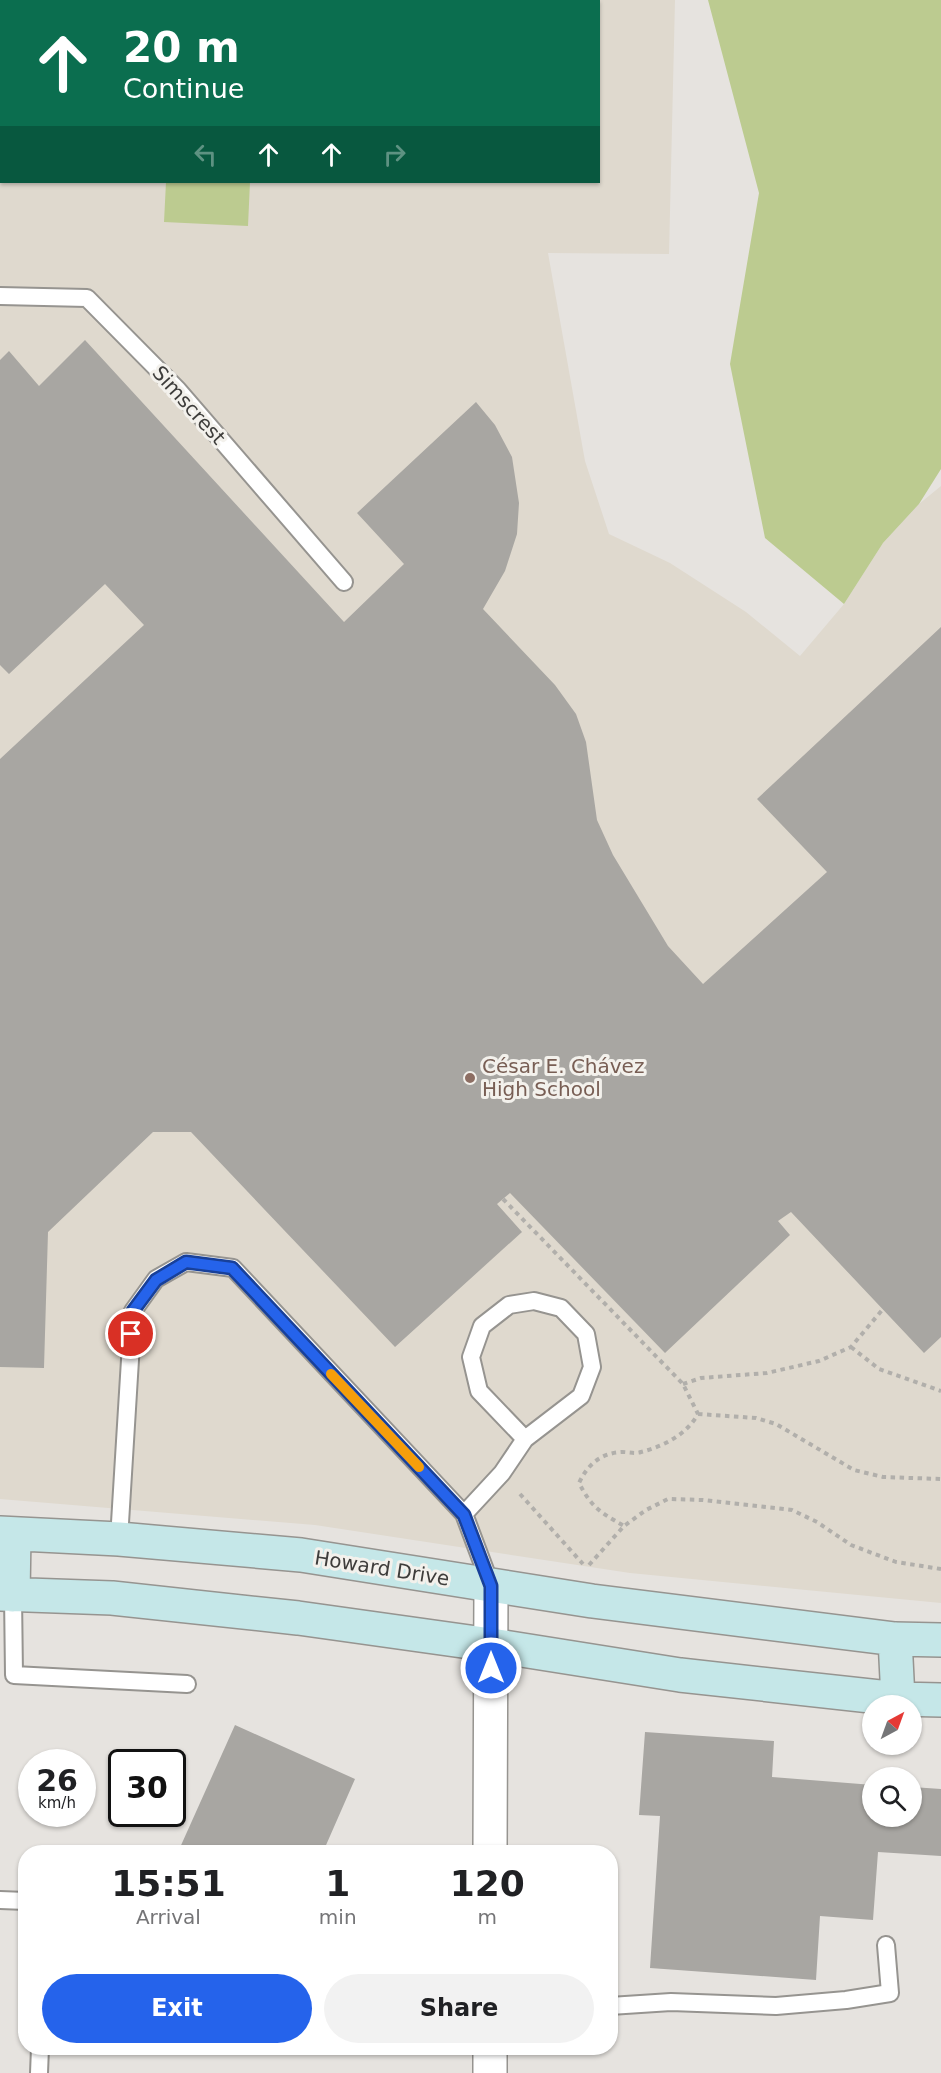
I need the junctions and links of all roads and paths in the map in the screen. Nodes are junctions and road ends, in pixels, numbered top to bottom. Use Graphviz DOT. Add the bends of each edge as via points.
graph roads {
  1 [pos="0,296"];
  2 [pos="344,582"];
  3 [pos="883,1309"];
  4 [pos="851,1347"];
  5 [pos="683,1384"];
  6 [pos="941,1391"];
  7 [pos="698,1414"];
  8 [pos="525,1439"];
  9 [pos="502,1473"];
  10 [pos="941,1479"];
  11 [pos="464,1515"];
  12 [pos="7,1534"];
  13 [pos="119,1539"];
  14 [pos="941,1569"];
  15 [pos="491,1586"];
  16 [pos="6,1595"];
  17 [pos="895,1639"];
  18 [pos="941,1640"];
  19 [pos="491,1645"];
  20 [pos="7,1675"];
  21 [pos="187,1684"];
  22 [pos="862,1695"];
  23 [pos="898,1695"];
  24 [pos="922,1700"];
  25 [pos="941,1700"];
  26 [pos="490,1845"];
  27 [pos="0,1900"];
  28 [pos="18,1901"];
  29 [pos="886,1945"];
  30 [pos="618,2005"];
  31 [pos="40,2055"];
  32 [pos="490,2055"];
  33 [pos="39,2073"];
  34 [pos="490,2073"];
  1 -- 2 [label="lane, Simscrest" via="87,298 178,390"];
  3 -- 4 [label="path"];
  4 -- 5 [label="path" via="819,1361"];
  4 -- 6 [label="path" via="879,1369"];
  7 -- 10 [label="path" via="756,1418 776,1424 854,1470 883,1477"];
  8 -- 8 [label="lane" via="581,1396 592,1367 586,1335 561,1308 534,1301 509,1305 482,1326 471,1357 479,1391"];
  8 -- 9 [label="lane"];
  9 -- 11 [label="lane"];
  9 -- 14 [label="path" via="587,1568 624,1526 668,1499 680,1499 792,1510 873,1554"];
  11 -- 13 [label="lane" via="232,1268 186,1262 156,1280 133,1311"];
  11 -- 15 [label="lane"];
  12 -- 13 [label="main road, Howard Drive"];
  12 -- 16 [label="main road"];
  13 -- 15 [label="main road, Howard Drive" via="301,1555"];
  15 -- 17 [label="main road, Howard Drive"];
  15 -- 19 [label="street"];
  16 -- 19 [label="main road" via="112,1598 212,1608"];
  16 -- 20 [label="lane"];
  17 -- 18 [label="main road, Howard Drive"];
  17 -- 23 [label="main road"];
  19 -- 22 [label="main road" via="680,1675"];
  19 -- 26 [label="street"];
  20 -- 21 [label="lane"];
  24 -- 25 [label="main road"];
  27 -- 28 [label="lane"];
  29 -- 30 [label="lane" via="890,1994 776,2006 671,2002"];
  31 -- 33 [label="lane"];
  32 -- 34 [label="street"];
}
